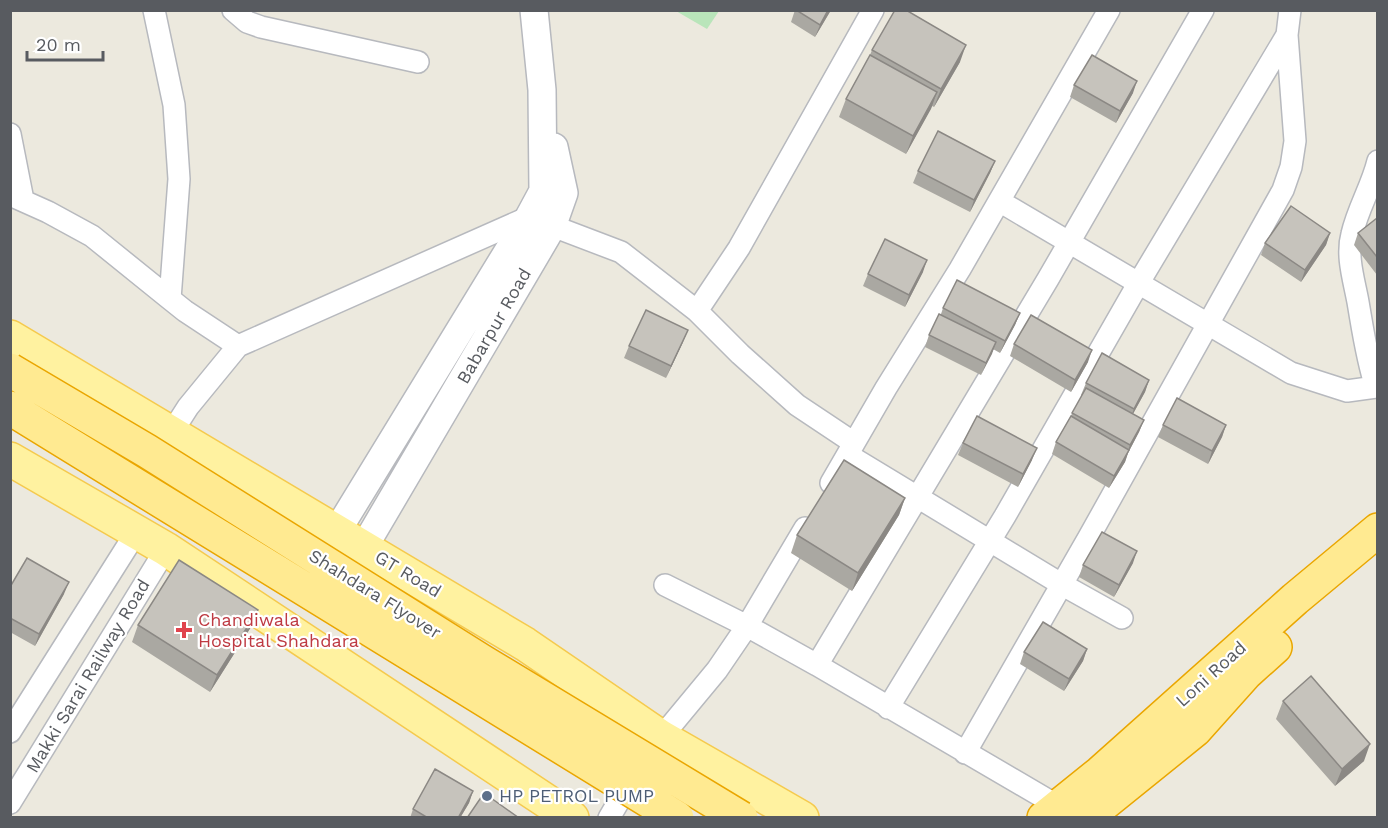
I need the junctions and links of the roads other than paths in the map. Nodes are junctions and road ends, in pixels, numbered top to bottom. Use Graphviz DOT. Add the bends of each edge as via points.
graph roads {
  1 [pos="154,10"];
  2 [pos="234,10"];
  3 [pos="534,10"];
  4 [pos="873,10"];
  5 [pos="1109,10"];
  6 [pos="1203,10"];
  7 [pos="1290,10"];
  8 [pos="1287,35"];
  9 [pos="418,62"];
  10 [pos="10,134"];
  11 [pos="1376,170"];
  12 [pos="17,198"];
  13 [pos="999,201"];
  14 [pos="541,222"];
  15 [pos="1069,243"];
  16 [pos="1138,284"];
  17 [pos="170,299"];
  18 [pos="697,310"];
  19 [pos="1208,324"];
  20 [pos="10,337"];
  21 [pos="238,346"];
  22 [pos="10,370"];
  23 [pos="10,408"];
  24 [pos="172,432"];
  25 [pos="851,449"];
  26 [pos="10,459"];
  27 [pos="824,495"];
  28 [pos="918,497"];
  29 [pos="812,516"];
  30 [pos="1377,530"];
  31 [pos="137,531"];
  32 [pos="337,531"];
  33 [pos="990,540"];
  34 [pos="364,548"];
  35 [pos="166,549"];
  36 [pos="1377,556"];
  37 [pos="1061,584"];
  38 [pos="665,585"];
  39 [pos="1122,618"];
  40 [pos="747,626"];
  41 [pos="817,665"];
  42 [pos="888,708"];
  43 [pos="10,732"];
  44 [pos="661,737"];
  45 [pos="965,753"];
  46 [pos="719,771"];
  47 [pos="10,803"];
  48 [pos="1063,814"];
  49 [pos="572,818"];
  50 [pos="609,818"];
  51 [pos="654,818"];
  52 [pos="677,818"];
  53 [pos="741,818"];
  54 [pos="802,818"];
  1 -- 17 [label="street" via="174,105 179,179"];
  2 -- 9 [label="street" via="247,22 261,27"];
  3 -- 14 [label="street, Babarpur Road" via="542,90"];
  4 -- 18 [label="street" via="740,248"];
  5 -- 13 [label="street"];
  6 -- 15 [label="street"];
  7 -- 8 [label="street"];
  8 -- 16 [label="street"];
  8 -- 19 [label="street" via="1295,141 1291,166 1283,190"];
  10 -- 12 [label="street"];
  11 -- 19 [label="street" via="1358,213 1350,257 1376,387 1347,391 1291,373"];
  12 -- 17 [label="street" via="92,236"];
  13 -- 15 [label="street"];
  13 -- 25 [label="street"];
  14 -- 18 [label="street" via="621,252"];
  14 -- 21 [label="street"];
  14 -- 32 [label="street, Babarpur Road"];
  14 -- 34 [label="street, Babarpur Road"];
  15 -- 16 [label="street"];
  15 -- 28 [label="street"];
  16 -- 19 [label="street"];
  16 -- 33 [label="street"];
  17 -- 21 [label="street"];
  18 -- 25 [label="street" via="740,354"];
  19 -- 37 [label="street"];
  20 -- 24 [label="main road, GT Road"];
  21 -- 24 [label="street"];
  22 -- 53 [label="highway, Shahdara Flyover, bridge"];
  23 -- 52 [label="highway, Shahdara Flyover, bridge"];
  24 -- 32 [label="main road, GT Road"];
  25 -- 27 [label="street"];
  25 -- 28 [label="street"];
  26 -- 31 [label="main road"];
  28 -- 33 [label="street"];
  28 -- 41 [label="street"];
  29 -- 40 [label="street"];
  30 -- 48 [label="highway, Loni Road" via="1100,773"];
  31 -- 35 [label="main road"];
  31 -- 43 [label="street, Makki Sarai Railway Road"];
  32 -- 34 [label="main road, GT Road"];
  33 -- 37 [label="street"];
  33 -- 42 [label="street"];
  34 -- 44 [label="main road, GT Road" via="525,644"];
  35 -- 47 [label="street, Makki Sarai Railway Road"];
  35 -- 49 [label="main road"];
  36 -- 48 [label="highway, Loni Road" via="1246,673 1195,730"];
  37 -- 39 [label="street"];
  37 -- 45 [label="street"];
  38 -- 40 [label="street"];
  40 -- 41 [label="street"];
  40 -- 44 [label="street" via="717,670"];
  41 -- 42 [label="street"];
  42 -- 45 [label="street"];
  44 -- 46 [label="main road, GT Road"];
  44 -- 50 [label="street"];
  45 -- 48 [label="street"];
  46 -- 51 [label="main road" via="680,782 658,804"];
  46 -- 54 [label="main road, GT Road"];
}
